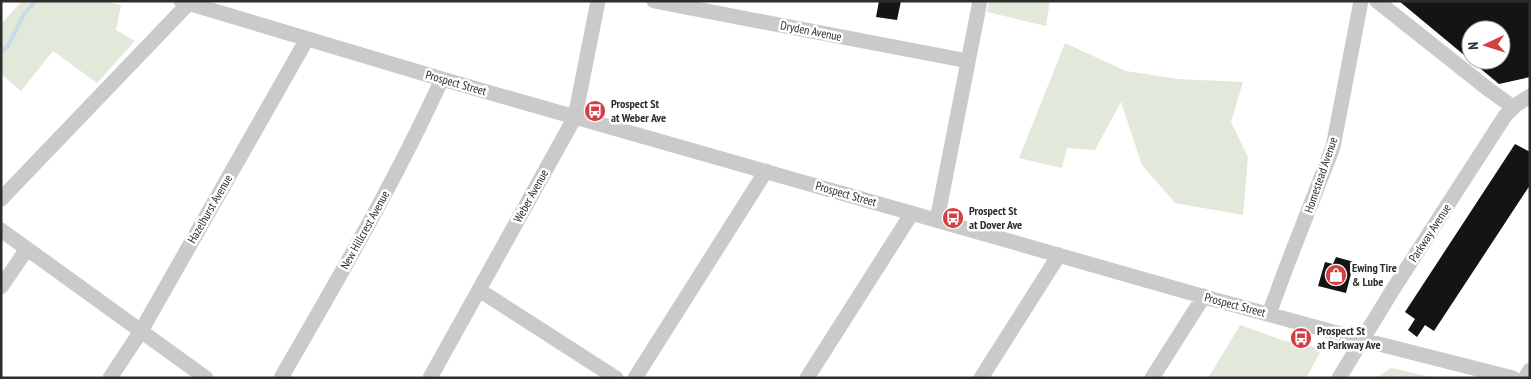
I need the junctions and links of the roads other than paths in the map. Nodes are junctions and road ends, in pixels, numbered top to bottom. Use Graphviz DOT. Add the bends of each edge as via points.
graph roads {
  1 [pos="598,1"];
  2 [pos="654,1"];
  3 [pos="980,1"];
  4 [pos="1361,1"];
  5 [pos="1377,1"];
  6 [pos="185,2"];
  7 [pos="219,7"];
  8 [pos="307,38"];
  9 [pos="968,61"];
  10 [pos="442,79"];
  11 [pos="1529,98"];
  12 [pos="1514,107"];
  13 [pos="575,117"];
  14 [pos="766,171"];
  15 [pos="1,199"];
  16 [pos="912,213"];
  17 [pos="937,220"];
  18 [pos="1,230"];
  19 [pos="27,249"];
  20 [pos="1059,255"];
  21 [pos="1,287"];
  22 [pos="479,290"];
  23 [pos="1204,296"];
  24 [pos="1269,314"];
  25 [pos="141,331"];
  26 [pos="1362,340"];
  27 [pos="1530,370"];
  28 [pos="110,378"];
  29 [pos="206,378"];
  30 [pos="281,378"];
  31 [pos="430,378"];
  32 [pos="616,378"];
  33 [pos="635,378"];
  34 [pos="807,378"];
  35 [pos="981,378"];
  36 [pos="1152,378"];
  37 [pos="1339,378"];
  38 [pos="1513,378"];
  39 [pos="1524,378"];
  1 -- 13 [label="street, Weber Avenue"];
  2 -- 9 [label="street, Dryden Avenue"];
  3 -- 9 [label="street"];
  4 -- 24 [label="street, Homestead Avenue" via="1333,148"];
  5 -- 12 [label="street"];
  6 -- 7 [label="street, Prospect Street"];
  6 -- 15 [label="street"];
  7 -- 8 [label="street, Prospect Street"];
  8 -- 10 [label="street, Prospect Street"];
  8 -- 25 [label="street, Hazelhurst Avenue"];
  9 -- 17 [label="street"];
  10 -- 13 [label="street, Prospect Street"];
  10 -- 30 [label="street, New Hillcrest Avenue" via="370,222"];
  11 -- 12 [label="street, Parkway Avenue"];
  12 -- 26 [label="street, Parkway Avenue" via="1505,116"];
  13 -- 14 [label="street, Prospect Street"];
  13 -- 22 [label="street, Weber Avenue"];
  14 -- 16 [label="street, Prospect Street"];
  14 -- 33 [label="street"];
  16 -- 17 [label="street, Prospect Street"];
  16 -- 34 [label="street"];
  17 -- 20 [label="street, Prospect Street"];
  18 -- 19 [label="street"];
  19 -- 21 [label="street"];
  19 -- 25 [label="street"];
  20 -- 23 [label="street, Prospect Street"];
  20 -- 35 [label="street"];
  22 -- 31 [label="street, Weber Avenue"];
  22 -- 32 [label="street"];
  23 -- 24 [label="street, Prospect Street"];
  23 -- 36 [label="street"];
  24 -- 26 [label="street, Prospect Street"];
  25 -- 28 [label="street, Hazelhurst Avenue"];
  25 -- 29 [label="street"];
  26 -- 37 [label="street, Parkway Avenue"];
  26 -- 38 [label="street, Prospect Street"];
  27 -- 39 [label="street"];
}
